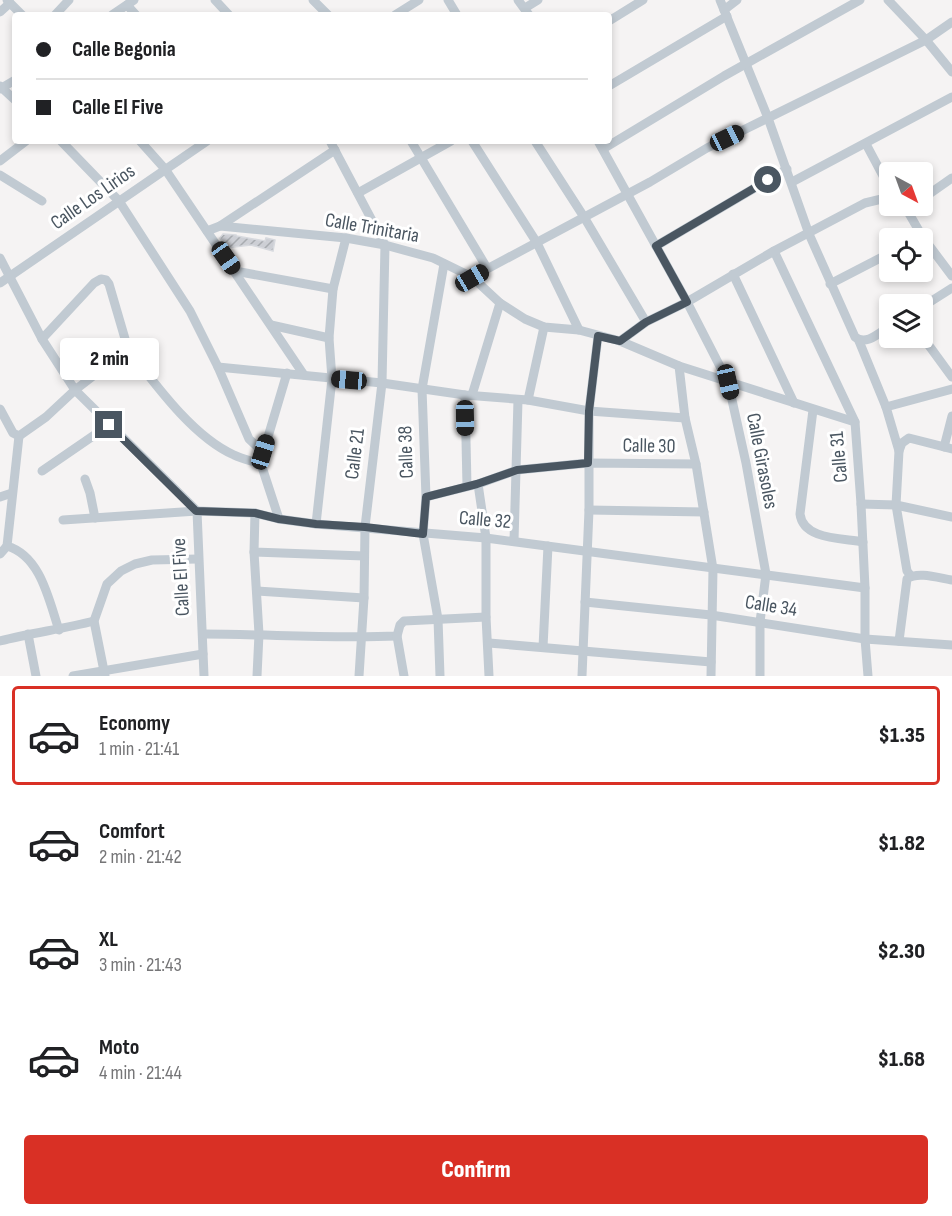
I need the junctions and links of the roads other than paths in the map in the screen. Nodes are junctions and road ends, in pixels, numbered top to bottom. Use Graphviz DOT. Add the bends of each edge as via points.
graph roads {
  1 [pos="69,0"];
  2 [pos="215,0"];
  3 [pos="313,0"];
  4 [pos="538,0"];
  5 [pos="643,0"];
  6 [pos="720,0"];
  7 [pos="737,0"];
  8 [pos="860,0"];
  9 [pos="888,0"];
  10 [pos="9,1"];
  11 [pos="414,1"];
  12 [pos="131,2"];
  13 [pos="524,8"];
  14 [pos="0,12"];
  15 [pos="19,12"];
  16 [pos="58,12"];
  17 [pos="116,12"];
  18 [pos="226,12"];
  19 [pos="325,12"];
  20 [pos="399,12"];
  21 [pos="726,13"];
  22 [pos="612,19"];
  23 [pos="952,22"];
  24 [pos="926,40"];
  25 [pos="746,65"];
  26 [pos="952,72"];
  27 [pos="612,84"];
  28 [pos="952,97"];
  29 [pos="768,118"];
  30 [pos="612,138"];
  31 [pos="22,144"];
  32 [pos="64,144"];
  33 [pos="143,144"];
  34 [pos="202,144"];
  35 [pos="413,144"];
  36 [pos="446,144"];
  37 [pos="474,144"];
  38 [pos="537,144"];
  39 [pos="866,144"];
  40 [pos="333,145"];
  41 [pos="600,145"];
  42 [pos="421,158"];
  43 [pos="0,160"];
  44 [pos="879,168"];
  45 [pos="165,169"];
  46 [pos="787,169"];
  47 [pos="0,175"];
  48 [pos="952,178"];
  49 [pos="792,182"];
  50 [pos="933,191"];
  51 [pos="358,193"];
  52 [pos="627,194"];
  53 [pos="879,199"];
  54 [pos="42,201"];
  55 [pos="119,201"];
  56 [pos="584,217"];
  57 [pos="220,226"];
  58 [pos="207,231"];
  59 [pos="809,234"];
  60 [pos="346,238"];
  61 [pos="537,243"];
  62 [pos="385,244"];
  63 [pos="656,246"];
  64 [pos="774,251"];
  65 [pos="933,252"];
  66 [pos="0,258"];
  67 [pos="952,258"];
  68 [pos="879,259"];
  69 [pos="444,264"];
  70 [pos="944,265"];
  71 [pos="487,268"];
  72 [pos="235,271"];
  73 [pos="733,274"];
  74 [pos="952,276"];
  75 [pos="472,278"];
  76 [pos="4,280"];
  77 [pos="830,284"];
  78 [pos="952,288"];
  79 [pos="333,289"];
  80 [pos="933,300"];
  81 [pos="687,302"];
  82 [pos="500,303"];
  83 [pos="646,322"];
  84 [pos="271,325"];
  85 [pos="544,327"];
  86 [pos="579,330"];
  87 [pos="879,333"];
  88 [pos="598,336"];
  89 [pos="329,338"];
  90 [pos="42,339"];
  91 [pos="620,341"];
  92 [pos="859,341"];
  93 [pos="931,348"];
  94 [pos="128,349"];
  95 [pos="679,366"];
  96 [pos="218,367"];
  97 [pos="287,373"];
  98 [pos="304,375"];
  99 [pos="952,377"];
  100 [pos="332,379"];
  101 [pos="728,382"];
  102 [pos="381,383"];
  103 [pos="422,389"];
  104 [pos="952,389"];
  105 [pos="75,390"];
  106 [pos="468,395"];
  107 [pos="523,400"];
  108 [pos="794,403"];
  109 [pos="886,406"];
  110 [pos="0,409"];
  111 [pos="813,410"];
  112 [pos="589,411"];
  113 [pos="952,416"];
  114 [pos="685,418"];
  115 [pos="855,422"];
  116 [pos="109,425"];
  117 [pos="19,436"];
  118 [pos="948,448"];
  119 [pos="899,451"];
  120 [pos="263,452"];
  121 [pos="588,463"];
  122 [pos="261,464"];
  123 [pos="696,464"];
  124 [pos="517,470"];
  125 [pos="42,471"];
  126 [pos="85,479"];
  127 [pos="477,484"];
  128 [pos="467,486"];
  129 [pos="12,493"];
  130 [pos="0,497"];
  131 [pos="426,497"];
  132 [pos="861,504"];
  133 [pos="896,505"];
  134 [pos="589,510"];
  135 [pos="196,511"];
  136 [pos="704,512"];
  137 [pos="255,513"];
  138 [pos="952,517"];
  139 [pos="95,518"];
  140 [pos="279,519"];
  141 [pos="63,520"];
  142 [pos="316,524"];
  143 [pos="365,527"];
  144 [pos="423,534"];
  145 [pos="486,538"];
  146 [pos="514,541"];
  147 [pos="863,542"];
  148 [pos="548,546"];
  149 [pos="3,550"];
  150 [pos="254,552"];
  151 [pos="586,552"];
  152 [pos="364,556"];
  153 [pos="198,559"];
  154 [pos="713,569"];
  155 [pos="766,574"];
  156 [pos="911,576"];
  157 [pos="952,580"];
  158 [pos="865,588"];
  159 [pos="257,591"];
  160 [pos="364,598"];
  161 [pos="585,602"];
  162 [pos="711,615"];
  163 [pos="486,617"];
  164 [pos="438,619"];
  165 [pos="94,621"];
  166 [pos="760,622"];
  167 [pos="59,630"];
  168 [pos="28,634"];
  169 [pos="203,634"];
  170 [pos="259,634"];
  171 [pos="397,636"];
  172 [pos="362,638"];
  173 [pos="865,639"];
  174 [pos="0,641"];
  175 [pos="899,641"];
  176 [pos="489,643"];
  177 [pos="952,645"];
  178 [pos="543,647"];
  179 [pos="583,650"];
  180 [pos="203,654"];
  181 [pos="711,662"];
  182 [pos="105,674"];
  183 [pos="36,676"];
  184 [pos="73,676"];
  185 [pos="204,676"];
  186 [pos="257,676"];
  187 [pos="358,676"];
  188 [pos="404,676"];
  189 [pos="440,676"];
  190 [pos="489,676"];
  191 [pos="582,676"];
  192 [pos="711,676"];
  193 [pos="760,676"];
  194 [pos="868,676"];
  1 -- 16 [label="street"];
  2 -- 18 [label="street"];
  3 -- 19 [label="street"];
  4 -- 13 [label="street"];
  5 -- 22 [label="street"];
  6 -- 21 [label="street"];
  7 -- 21 [label="street"];
  8 -- 25 [label="street"];
  9 -- 24 [label="street"];
  10 -- 14 [label="street"];
  10 -- 15 [label="street"];
  11 -- 20 [label="street"];
  12 -- 17 [label="street"];
  21 -- 25 [label="street"];
  21 -- 27 [label="street"];
  23 -- 24 [label="street"];
  24 -- 26 [label="street"];
  24 -- 29 [label="street"];
  25 -- 29 [label="street"];
  25 -- 30 [label="street"];
  28 -- 39 [label="street"];
  29 -- 46 [label="street"];
  29 -- 52 [label="street"];
  31 -- 43 [label="street"];
  32 -- 55 [label="street"];
  33 -- 45 [label="street"];
  34 -- 45 [label="street, Calle Los Lirios"];
  35 -- 42 [label="street"];
  36 -- 42 [label="street"];
  37 -- 61 [label="street"];
  38 -- 56 [label="street"];
  39 -- 44 [label="street"];
  39 -- 49 [label="street"];
  40 -- 51 [label="street, Calle 21"];
  40 -- 57 [label="street"];
  41 -- 52 [label="street, Calle Girasoles"];
  42 -- 51 [label="street"];
  42 -- 71 [label="street"];
  45 -- 55 [label="street, Calle Los Lirios"];
  45 -- 58 [label="street"];
  46 -- 49 [label="street"];
  46 -- 63 [label="street"];
  47 -- 54 [label="street"];
  48 -- 50 [label="street"];
  49 -- 59 [label="street"];
  51 -- 62 [label="street, Calle 21"];
  52 -- 56 [label="street"];
  52 -- 63 [label="street, Calle Girasoles"];
  53 -- 59 [label="street"];
  55 -- 76 [label="street, Calle Los Lirios"];
  55 -- 96 [label="street" via="190,311"];
  56 -- 61 [label="street"];
  56 -- 83 [label="street"];
  57 -- 58 [label="street, Calle Trinitaria"];
  57 -- 60 [label="street, Calle Trinitaria"];
  58 -- 72 [label="street"];
  59 -- 64 [label="street"];
  59 -- 77 [label="street"];
  60 -- 62 [label="street, Calle Trinitaria"];
  60 -- 79 [label="street"];
  61 -- 71 [label="street"];
  61 -- 86 [label="street"];
  62 -- 69 [label="street, Calle Trinitaria"];
  62 -- 102 [label="street, Calle 21"];
  63 -- 81 [label="street, Calle Girasoles"];
  64 -- 73 [label="street"];
  64 -- 115 [label="street, Calle 31"];
  65 -- 70 [label="street"];
  66 -- 76 [label="street, Calle El Five"];
  67 -- 70 [label="street"];
  68 -- 77 [label="street"];
  69 -- 75 [label="street, Calle Trinitaria"];
  69 -- 103 [label="street, Calle 38"];
  70 -- 74 [label="street"];
  71 -- 75 [label="street"];
  72 -- 79 [label="street"];
  72 -- 84 [label="street"];
  73 -- 81 [label="street"];
  73 -- 108 [label="street"];
  75 -- 82 [label="street, Calle Trinitaria"];
  76 -- 90 [label="street, Calle El Five"];
  77 -- 92 [label="street"];
  78 -- 80 [label="street"];
  79 -- 89 [label="street"];
  81 -- 83 [label="street"];
  81 -- 101 [label="street, Calle Girasoles"];
  82 -- 85 [label="street, Calle Trinitaria"];
  82 -- 106 [label="street"];
  83 -- 91 [label="street"];
  84 -- 89 [label="street"];
  84 -- 98 [label="street"];
  85 -- 86 [label="street, Calle Trinitaria"];
  85 -- 107 [label="street"];
  86 -- 88 [label="street, Calle Trinitaria"];
  87 -- 92 [label="street"];
  88 -- 91 [label="street, Calle Trinitaria"];
  88 -- 112 [label="street"];
  89 -- 100 [label="street"];
  90 -- 94 [label="street" via="101,279 109,284"];
  90 -- 105 [label="street, Calle El Five"];
  91 -- 95 [label="street, Calle Trinitaria"];
  92 -- 109 [label="street"];
  93 -- 99 [label="street"];
  94 -- 105 [label="street"];
  94 -- 122 [label="street" via="165,397 208,439 233,455"];
  95 -- 101 [label="street, Calle Trinitaria"];
  95 -- 114 [label="street"];
  96 -- 97 [label="street"];
  96 -- 120 [label="street" via="249,439"];
  97 -- 98 [label="street"];
  97 -- 120 [label="street"];
  98 -- 100 [label="street"];
  100 -- 102 [label="street"];
  100 -- 142 [label="street"];
  101 -- 108 [label="street, Calle Trinitaria"];
  101 -- 155 [label="street, Calle Girasoles"];
  102 -- 103 [label="street"];
  102 -- 143 [label="street, Calle 21"];
  103 -- 106 [label="street"];
  103 -- 131 [label="street, Calle 38"];
  104 -- 109 [label="street"];
  105 -- 116 [label="street, Calle El Five"];
  105 -- 117 [label="street"];
  106 -- 107 [label="street"];
  106 -- 128 [label="street"];
  107 -- 112 [label="street"];
  107 -- 124 [label="street"];
  108 -- 111 [label="street, Calle Trinitaria"];
  109 -- 119 [label="street"];
  110 -- 117 [label="street" via="13,433"];
  111 -- 115 [label="street, Calle Trinitaria"];
  111 -- 147 [label="street" via="800,521 819,534"];
  112 -- 114 [label="street"];
  112 -- 121 [label="street"];
  113 -- 118 [label="street"];
  114 -- 123 [label="street"];
  115 -- 132 [label="street, Calle 31"];
  116 -- 125 [label="street"];
  116 -- 135 [label="street, Calle El Five"];
  117 -- 129 [label="street"];
  118 -- 119 [label="street" via="909,438"];
  119 -- 133 [label="street"];
  120 -- 122 [label="street"];
  121 -- 123 [label="street, Calle 30"];
  121 -- 124 [label="street, Calle 30"];
  121 -- 134 [label="street"];
  122 -- 140 [label="street"];
  123 -- 136 [label="street"];
  124 -- 127 [label="street, Calle 30"];
  124 -- 146 [label="street"];
  126 -- 139 [label="street"];
  127 -- 128 [label="street, Calle 30"];
  127 -- 145 [label="street"];
  128 -- 131 [label="street, Calle 30"];
  129 -- 130 [label="street"];
  129 -- 149 [label="street"];
  131 -- 144 [label="street, Calle 38"];
  132 -- 133 [label="street"];
  132 -- 147 [label="street, Calle 31"];
  133 -- 138 [label="street"];
  133 -- 156 [label="street"];
  134 -- 136 [label="street"];
  134 -- 151 [label="street"];
  135 -- 137 [label="street, Calle 32"];
  135 -- 139 [label="street, Calle 32"];
  135 -- 153 [label="street, Calle El Five"];
  136 -- 154 [label="street"];
  137 -- 140 [label="street, Calle 32"];
  137 -- 150 [label="street"];
  139 -- 141 [label="street, Calle 32"];
  140 -- 142 [label="street, Calle 32"];
  142 -- 143 [label="street, Calle 32"];
  143 -- 144 [label="street, Calle 32"];
  143 -- 152 [label="street, Calle 21"];
  144 -- 145 [label="street, Calle 32"];
  144 -- 164 [label="street, Calle 38"];
  145 -- 146 [label="street, Calle 32"];
  145 -- 163 [label="street"];
  146 -- 148 [label="street, Calle 32"];
  147 -- 158 [label="street, Calle 31"];
  148 -- 151 [label="street, Calle 32"];
  148 -- 178 [label="street"];
  149 -- 167 [label="street" via="14,548 33,565 44,584"];
  150 -- 152 [label="street"];
  150 -- 159 [label="street"];
  151 -- 154 [label="street, Calle 32"];
  151 -- 161 [label="street"];
  152 -- 160 [label="street, Calle 21"];
  153 -- 165 [label="street" via="152,560 121,571 107,584"];
  153 -- 169 [label="street, Calle El Five"];
  154 -- 155 [label="street, Calle 32"];
  154 -- 162 [label="street"];
  155 -- 158 [label="street, Calle 32"];
  155 -- 166 [label="street, Calle Girasoles"];
  156 -- 157 [label="street"];
  156 -- 175 [label="street" via="904,585"];
  158 -- 173 [label="street, Calle 31"];
  159 -- 160 [label="street"];
  159 -- 170 [label="street"];
  160 -- 172 [label="street, Calle 21"];
  161 -- 162 [label="street, Calle 34"];
  161 -- 179 [label="street"];
  162 -- 166 [label="street, Calle 34"];
  162 -- 181 [label="street"];
  163 -- 164 [label="street"];
  163 -- 176 [label="street"];
  164 -- 171 [label="street" via="404,621"];
  164 -- 189 [label="street, Calle 38"];
  165 -- 167 [label="street"];
  165 -- 182 [label="street"];
  166 -- 173 [label="street, Calle 34"];
  166 -- 193 [label="street, Calle Girasoles"];
  167 -- 168 [label="street"];
  168 -- 174 [label="street"];
  168 -- 183 [label="street"];
  169 -- 170 [label="street"];
  169 -- 180 [label="street, Calle El Five"];
  170 -- 172 [label="street"];
  170 -- 186 [label="street"];
  171 -- 172 [label="street"];
  171 -- 188 [label="street"];
  172 -- 187 [label="street, Calle 21"];
  173 -- 175 [label="street, Calle 34"];
  173 -- 194 [label="street, Calle 31"];
  175 -- 177 [label="street, Calle 34"];
  176 -- 178 [label="street"];
  176 -- 190 [label="street"];
  178 -- 179 [label="street"];
  179 -- 181 [label="street"];
  179 -- 191 [label="street"];
  180 -- 182 [label="street"];
  180 -- 185 [label="street, Calle El Five"];
  181 -- 192 [label="street"];
  182 -- 184 [label="street"];
}
